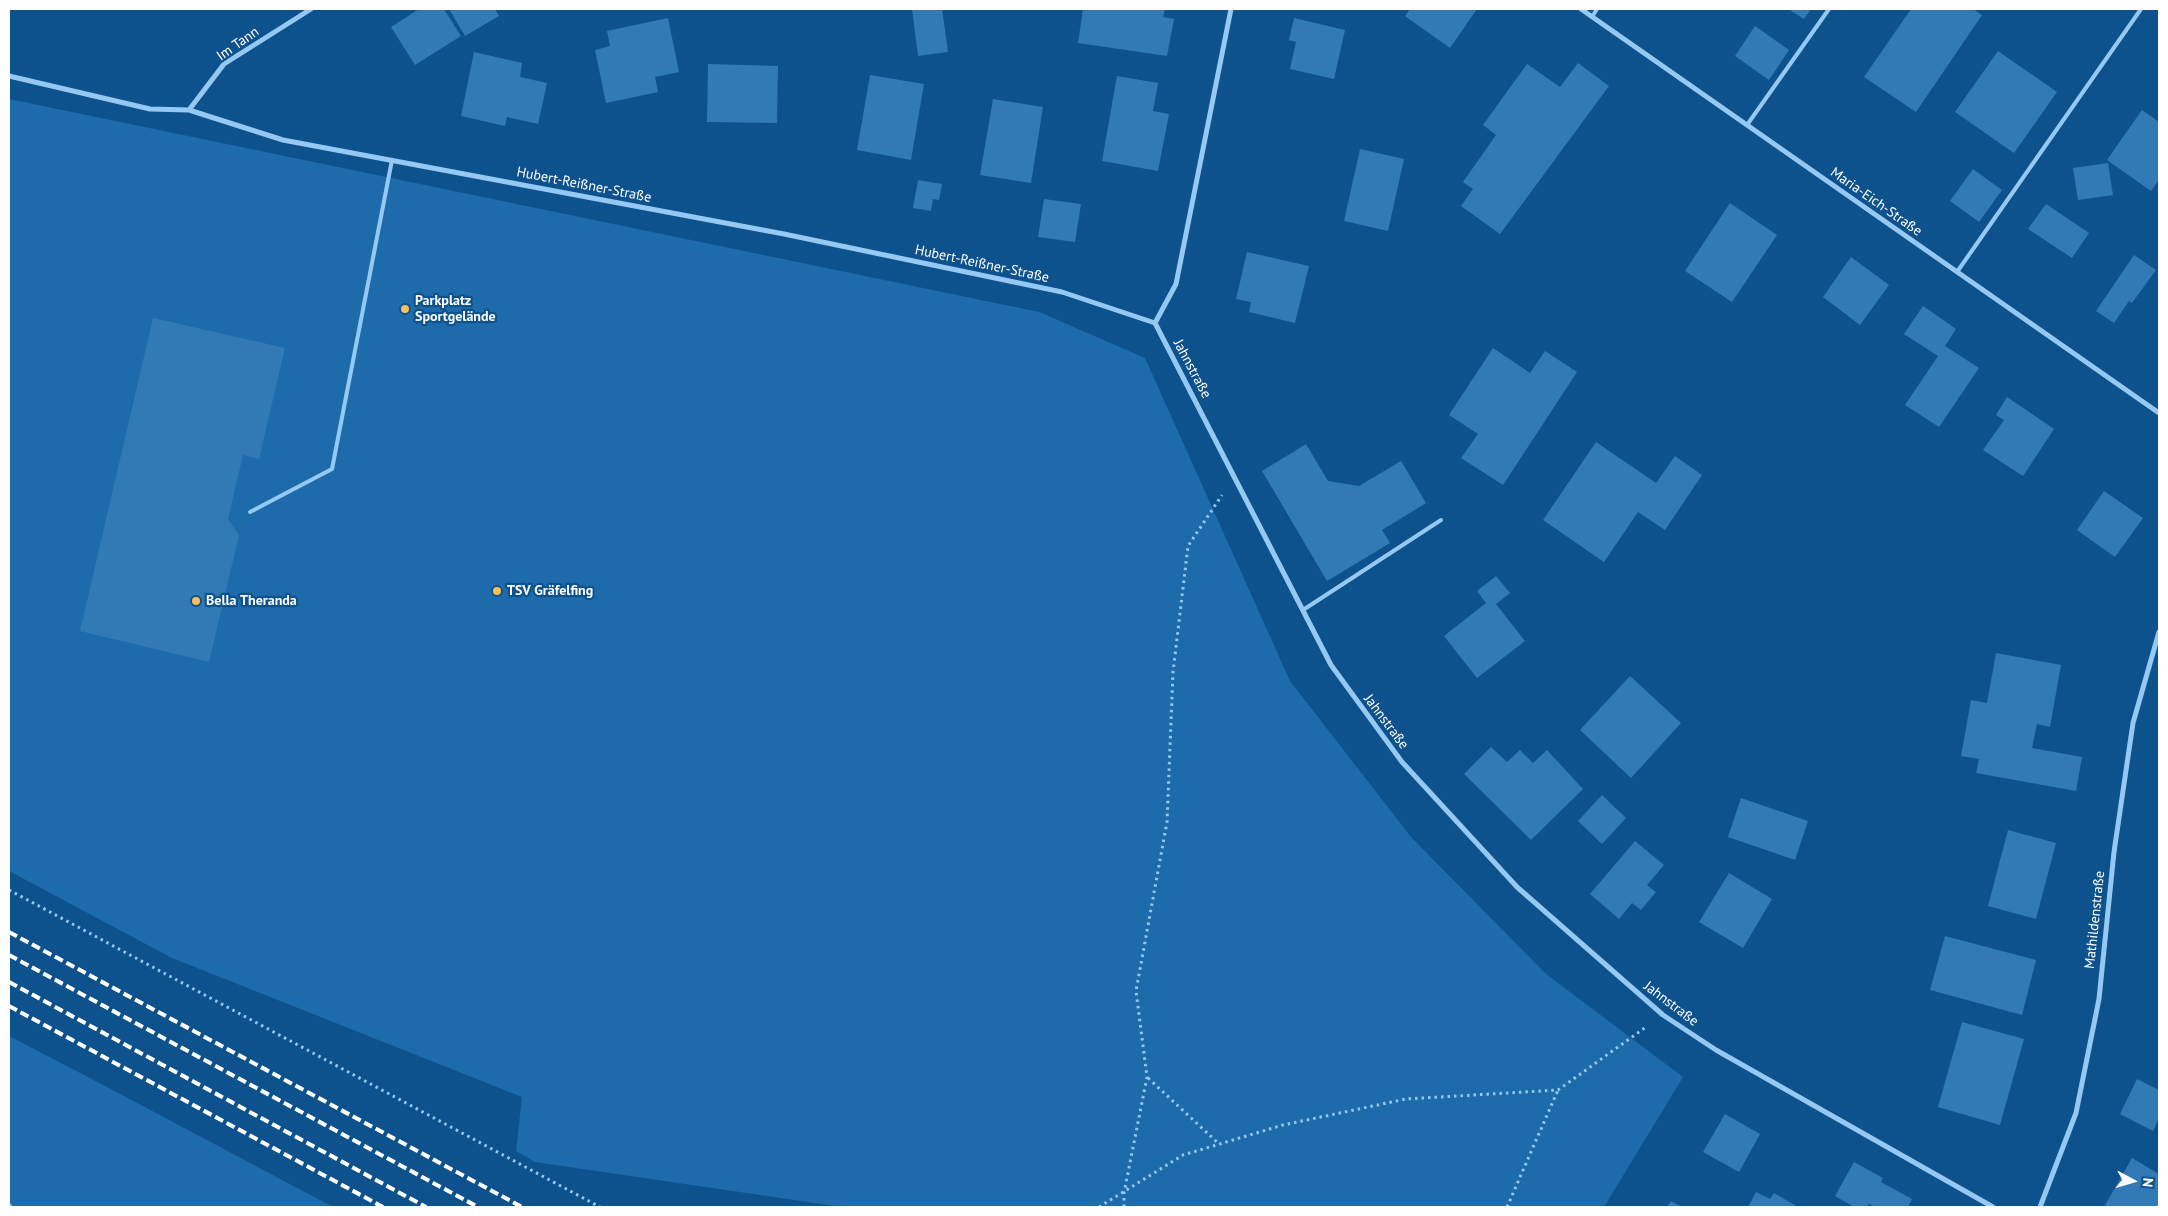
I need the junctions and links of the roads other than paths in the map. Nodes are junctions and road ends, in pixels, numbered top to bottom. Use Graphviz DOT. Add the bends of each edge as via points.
graph roads {
  1 [pos="311,9"];
  2 [pos="1231,9"];
  3 [pos="1581,9"];
  4 [pos="1597,9"];
  5 [pos="1829,9"];
  6 [pos="2142,9"];
  7 [pos="1592,16"];
  8 [pos="9,76"];
  9 [pos="189,110"];
  10 [pos="1746,125"];
  11 [pos="392,160"];
  12 [pos="1957,272"];
  13 [pos="1155,323"];
  14 [pos="2159,413"];
  15 [pos="250,512"];
  16 [pos="1441,520"];
  17 [pos="1302,610"];
  18 [pos="2159,632"];
  19 [pos="1993,1207"];
  20 [pos="2040,1207"];
  1 -- 9 [label="street, Im Tann" via="224,64"];
  2 -- 13 [label="street" via="1176,284"];
  3 -- 7 [label="street, Maria-Eich-Straße"];
  4 -- 7 [label="lane"];
  5 -- 10 [label="lane"];
  6 -- 12 [label="lane"];
  7 -- 10 [label="street, Maria-Eich-Straße"];
  8 -- 9 [label="street, Hubert-Reißner-Straße" via="150,109"];
  9 -- 11 [label="street, Hubert-Reißner-Straße" via="283,140"];
  10 -- 12 [label="street, Maria-Eich-Straße"];
  11 -- 13 [label="street, Hubert-Reißner-Straße" via="784,234 1062,292"];
  11 -- 15 [label="lane" via="332,468"];
  12 -- 14 [label="street, Maria-Eich-Straße"];
  13 -- 17 [label="street, Jahnstraße"];
  16 -- 17 [label="lane"];
  17 -- 19 [label="street, Jahnstraße" via="1331,665 1402,762 1517,887 1663,1015 1716,1050"];
  18 -- 20 [label="street, Mathildenstraße" via="2133,724 2114,852 2099,999 2076,1113"];
}
